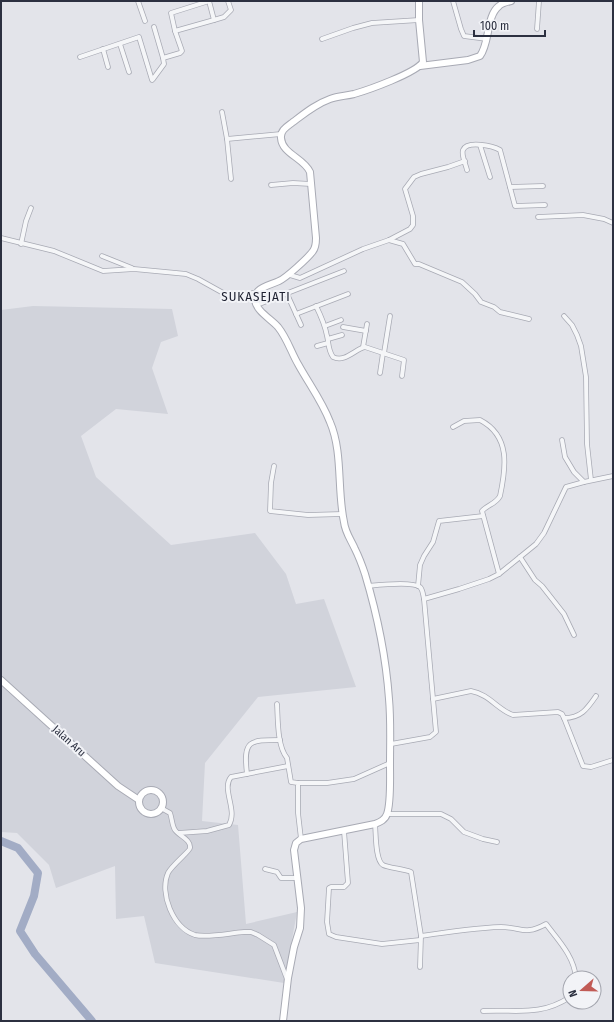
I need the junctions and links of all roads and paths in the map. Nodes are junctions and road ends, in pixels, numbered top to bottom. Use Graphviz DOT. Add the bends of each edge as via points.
graph roads {
  1 [pos="138,1"];
  2 [pos="209,1"];
  3 [pos="228,1"];
  4 [pos="419,1"];
  5 [pos="453,1"];
  6 [pos="511,1"];
  7 [pos="539,1"];
  8 [pos="501,2"];
  9 [pos="214,20"];
  10 [pos="418,20"];
  11 [pos="145,21"];
  12 [pos="154,28"];
  13 [pos="537,29"];
  14 [pos="176,31"];
  15 [pos="322,39"];
  16 [pos="487,39"];
  17 [pos="120,44"];
  18 [pos="103,49"];
  19 [pos="80,57"];
  20 [pos="163,58"];
  21 [pos="420,66"];
  22 [pos="108,67"];
  23 [pos="129,72"];
  24 [pos="222,112"];
  25 [pos="281,134"];
  26 [pos="227,139"];
  27 [pos="480,145"];
  28 [pos="465,161"];
  29 [pos="467,170"];
  30 [pos="490,177"];
  31 [pos="231,178"];
  32 [pos="311,184"];
  33 [pos="271,186"];
  34 [pos="542,186"];
  35 [pos="510,187"];
  36 [pos="545,206"];
  37 [pos="31,208"];
  38 [pos="538,217"];
  39 [pos="613,223"];
  40 [pos="1,238"];
  41 [pos="389,240"];
  42 [pos="21,244"];
  43 [pos="102,256"];
  44 [pos="134,269"];
  45 [pos="344,271"];
  46 [pos="290,275"];
  47 [pos="257,292"];
  48 [pos="287,294"];
  49 [pos="348,294"];
  50 [pos="257,305"];
  51 [pos="316,306"];
  52 [pos="296,314"];
  53 [pos="390,316"];
  54 [pos="564,316"];
  55 [pos="529,319"];
  56 [pos="341,320"];
  57 [pos="367,324"];
  58 [pos="301,325"];
  59 [pos="325,326"];
  60 [pos="343,327"];
  61 [pos="366,331"];
  62 [pos="342,335"];
  63 [pos="328,341"];
  64 [pos="317,346"];
  65 [pos="363,347"];
  66 [pos="384,353"];
  67 [pos="380,373"];
  68 [pos="402,376"];
  69 [pos="453,427"];
  70 [pos="562,440"];
  71 [pos="274,466"];
  72 [pos="613,476"];
  73 [pos="591,480"];
  74 [pos="584,482"];
  75 [pos="342,514"];
  76 [pos="483,516"];
  77 [pos="520,557"];
  78 [pos="499,574"];
  79 [pos="368,586"];
  80 [pos="418,586"];
  81 [pos="424,599"];
  82 [pos="574,635"];
  83 [pos="1,680"];
  84 [pos="596,696"];
  85 [pos="433,699"];
  86 [pos="277,704"];
  87 [pos="564,718"];
  88 [pos="280,740"];
  89 [pos="391,744"];
  90 [pos="613,760"];
  91 [pos="390,763"];
  92 [pos="288,766"];
  93 [pos="247,774"];
  94 [pos="298,783"];
  95 [pos="139,800"];
  96 [pos="161,808"];
  97 [pos="387,814"];
  98 [pos="375,824"];
  99 [pos="344,831"];
  100 [pos="179,833"];
  101 [pos="301,839"];
  102 [pos="497,842"];
  103 [pos="265,869"];
  104 [pos="298,878"];
  105 [pos="421,938"];
  106 [pos="420,967"];
  107 [pos="574,970"];
  108 [pos="288,982"];
  109 [pos="562,1001"];
  110 [pos="483,1011"];
  111 [pos="283,1021"];
  1 -- 11 [label="street"];
  2 -- 9 [label="street"];
  2 -- 14 [label="street" via="171,13"];
  3 -- 9 [label="street" via="231,10 224,17"];
  4 -- 10 [label="street"];
  5 -- 16 [label="street" via="464,36"];
  6 -- 8 [label="street"];
  7 -- 13 [label="street"];
  8 -- 16 [label="street" via="494,13"];
  9 -- 14 [label="street"];
  10 -- 15 [label="street" via="372,23"];
  10 -- 21 [label="street" via="423,62"];
  12 -- 20 [label="street"];
  14 -- 20 [label="street" via="182,51"];
  16 -- 21 [label="street" via="480,56"];
  17 -- 18 [label="street"];
  17 -- 20 [label="street" via="139,37 152,80 164,64"];
  17 -- 23 [label="street"];
  18 -- 19 [label="street"];
  18 -- 22 [label="street"];
  21 -- 25 [label="street" via="368,89 321,103 283,129"];
  24 -- 26 [label="street"];
  25 -- 26 [label="street"];
  25 -- 32 [label="street" via="284,147 308,168"];
  26 -- 31 [label="street"];
  27 -- 28 [label="street" via="471,145 463,150"];
  27 -- 30 [label="street"];
  27 -- 35 [label="street" via="500,150"];
  28 -- 29 [label="street"];
  28 -- 41 [label="street" via="414,177 405,189 413,225"];
  32 -- 33 [label="street"];
  32 -- 46 [label="street" via="316,245"];
  34 -- 35 [label="street"];
  35 -- 36 [label="street" via="515,206"];
  37 -- 42 [label="street"];
  38 -- 39 [label="street" via="583,214"];
  40 -- 42 [label="street"];
  41 -- 46 [label="street" via="363,248 300,278"];
  41 -- 55 [label="street" via="403,244 415,264 462,282 481,302 501,313"];
  42 -- 44 [label="street" via="54,251 103,270"];
  43 -- 44 [label="street"];
  44 -- 47 [label="street" via="186,274 232,296"];
  45 -- 48 [label="street"];
  46 -- 47 [label="street"];
  47 -- 50 [label="street"];
  48 -- 50 [label="street"];
  48 -- 52 [label="street"];
  49 -- 51 [label="street"];
  50 -- 75 [label="street" via="284,336 331,422 336,442"];
  51 -- 52 [label="street"];
  51 -- 59 [label="street"];
  52 -- 58 [label="street"];
  53 -- 66 [label="street"];
  54 -- 73 [label="street" via="572,325 581,346 586,377 587,444"];
  56 -- 59 [label="street"];
  57 -- 61 [label="street"];
  59 -- 63 [label="street"];
  60 -- 61 [label="street"];
  61 -- 65 [label="street"];
  62 -- 63 [label="street"];
  63 -- 64 [label="street"];
  63 -- 65 [label="street" via="332,356 338,359"];
  65 -- 66 [label="street"];
  66 -- 67 [label="street"];
  66 -- 68 [label="street" via="404,360"];
  69 -- 76 [label="street" via="464,421 480,420 494,432 504,448 500,496 497,502 483,510"];
  70 -- 74 [label="street" via="565,457"];
  71 -- 75 [label="street" via="270,511"];
  72 -- 73 [label="street"];
  73 -- 74 [label="street"];
  74 -- 77 [label="street" via="566,487 544,533 536,544"];
  75 -- 79 [label="street"];
  76 -- 78 [label="street"];
  76 -- 80 [label="street" via="439,521 433,542 420,565"];
  77 -- 78 [label="street"];
  77 -- 82 [label="street" via="535,580 564,614"];
  78 -- 81 [label="street" via="476,584"];
  79 -- 80 [label="street"];
  79 -- 89 [label="street" via="386,669"];
  80 -- 81 [label="street"];
  81 -- 85 [label="street"];
  83 -- 95 [label="street, Jalan Aru" via="118,786"];
  84 -- 87 [label="street" via="580,715"];
  85 -- 87 [label="street" via="464,692 477,692 511,715 560,712"];
  85 -- 89 [label="street" via="436,732 430,737"];
  86 -- 88 [label="street"];
  87 -- 90 [label="street" via="583,766 591,767"];
  88 -- 92 [label="street"];
  88 -- 93 [label="street" via="260,740 248,746 245,758"];
  89 -- 91 [label="street"];
  91 -- 94 [label="street" via="354,779 327,783"];
  91 -- 97 [label="street"];
  92 -- 93 [label="street"];
  92 -- 94 [label="street" via="292,783"];
  93 -- 100 [label="street" via="231,777 228,781 232,813 229,825 207,831"];
  94 -- 101 [label="street"];
  95 -- 96 [label="street" via="140,808 146,813 156,813"];
  95 -- 96 [label="street" via="143,793 155,791 162,800"];
  96 -- 100 [label="street" via="170,813 175,830"];
  97 -- 98 [label="street"];
  97 -- 102 [label="street" via="441,814 451,819 464,832"];
  98 -- 99 [label="street"];
  98 -- 105 [label="street" via="379,861 383,865 411,872"];
  99 -- 101 [label="street"];
  99 -- 105 [label="street" via="348,883 344,887 329,888 329,934 382,944"];
  100 -- 108 [label="street" via="188,840 190,847 174,865 166,881 165,890 176,919 188,932 200,936 244,932 258,935 275,947"];
  101 -- 104 [label="street" via="296,843 294,850"];
  103 -- 104 [label="street" via="277,872 281,878"];
  104 -- 108 [label="street" via="300,928"];
  105 -- 106 [label="street"];
  105 -- 107 [label="street" via="466,929 503,927 529,931 546,924 568,953"];
  108 -- 111 [label="street"];
  109 -- 110 [label="street" via="529,1011"];
}
